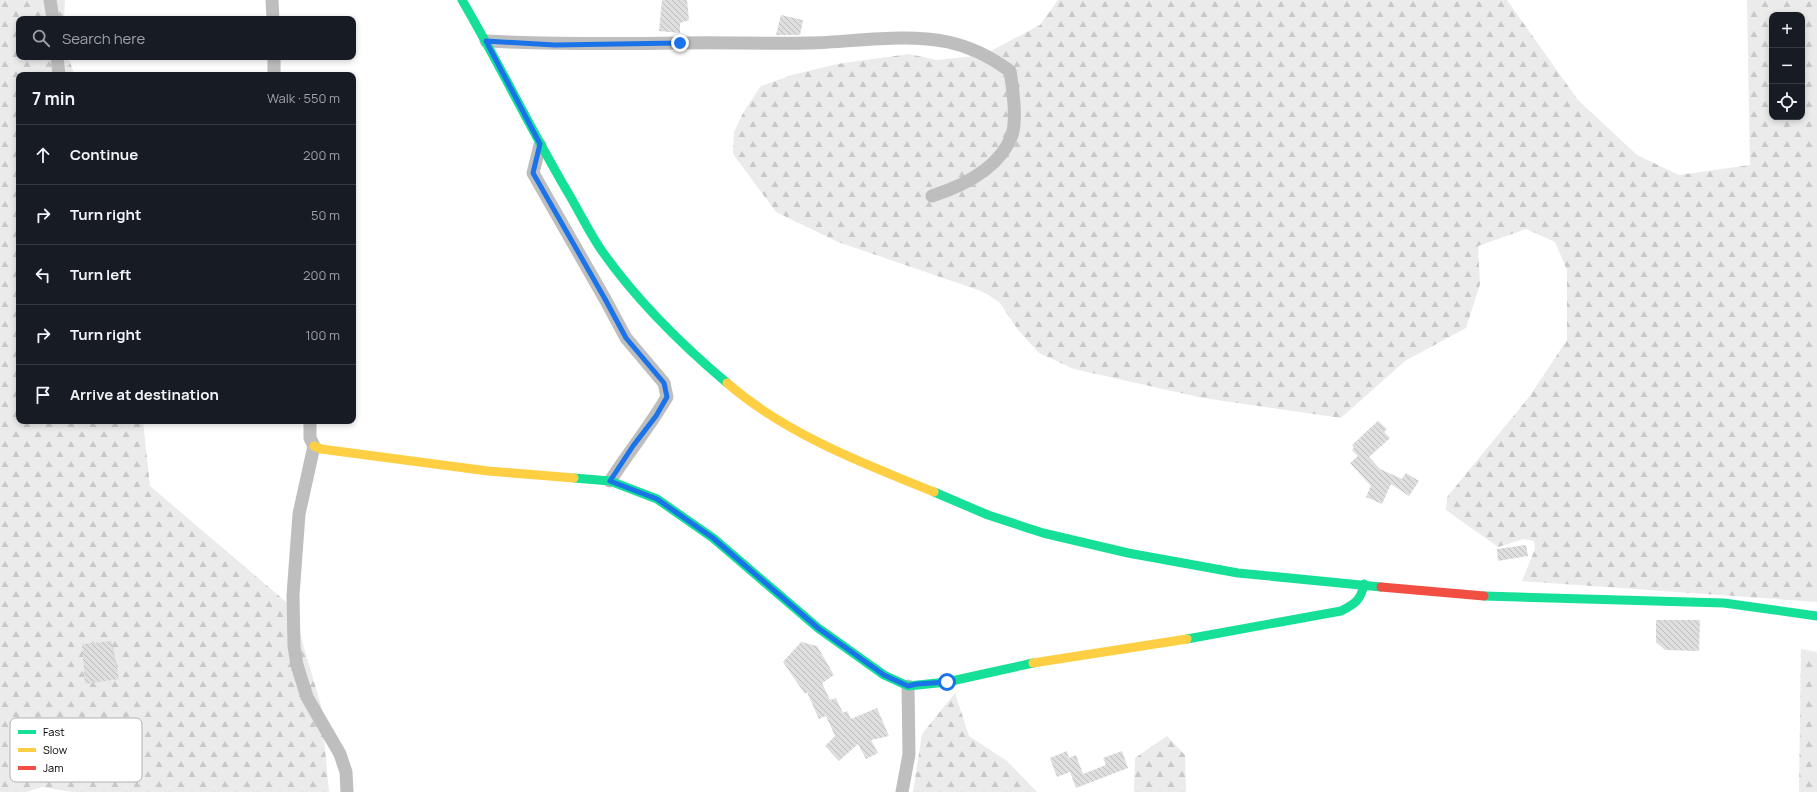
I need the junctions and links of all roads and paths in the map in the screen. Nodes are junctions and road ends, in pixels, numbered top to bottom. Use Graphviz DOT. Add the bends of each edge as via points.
graph roads {
  1 [pos="50,0"];
  2 [pos="272,0"];
  3 [pos="462,0"];
  4 [pos="53,16"];
  5 [pos="273,16"];
  6 [pos="486,41"];
  7 [pos="57,60"];
  8 [pos="274,60"];
  9 [pos="59,72"];
  10 [pos="274,72"];
  11 [pos="540,144"];
  12 [pos="932,196"];
  13 [pos="310,424"];
  14 [pos="314,446"];
  15 [pos="610,481"];
  16 [pos="1364,584"];
  17 [pos="1817,616"];
  18 [pos="908,686"];
  19 [pos="347,792"];
  20 [pos="902,792"];
  1 -- 4 [label="street"];
  2 -- 5 [label="street"];
  3 -- 6 [label="street"];
  6 -- 11 [label="street"];
  6 -- 12 [label="street" via="555,45 809,43 908,39 948,42 977,50 995,59 1010,71 1014,112 1012,135 997,160 974,178"];
  7 -- 9 [label="street"];
  8 -- 10 [label="street"];
  11 -- 15 [label="street" via="533,173 626,338 664,383 667,397"];
  11 -- 16 [label="street" via="602,251 649,309 695,356 745,399 801,433 920,488 988,516 1043,533 1128,553 1238,573"];
  13 -- 14 [label="street" via="310,438"];
  14 -- 15 [label="street" via="488,471"];
  14 -- 19 [label="street" via="299,514 293,594 294,646 307,697 340,754 346,772"];
  15 -- 18 [label="street" via="657,499 713,538 818,628 884,675"];
  16 -- 17 [label="street" via="1500,598 1724,603"];
  16 -- 18 [label="street" via="1362,598 1341,611 1020,666 947,682"];
  18 -- 20 [label="street" via="909,754"];
}
